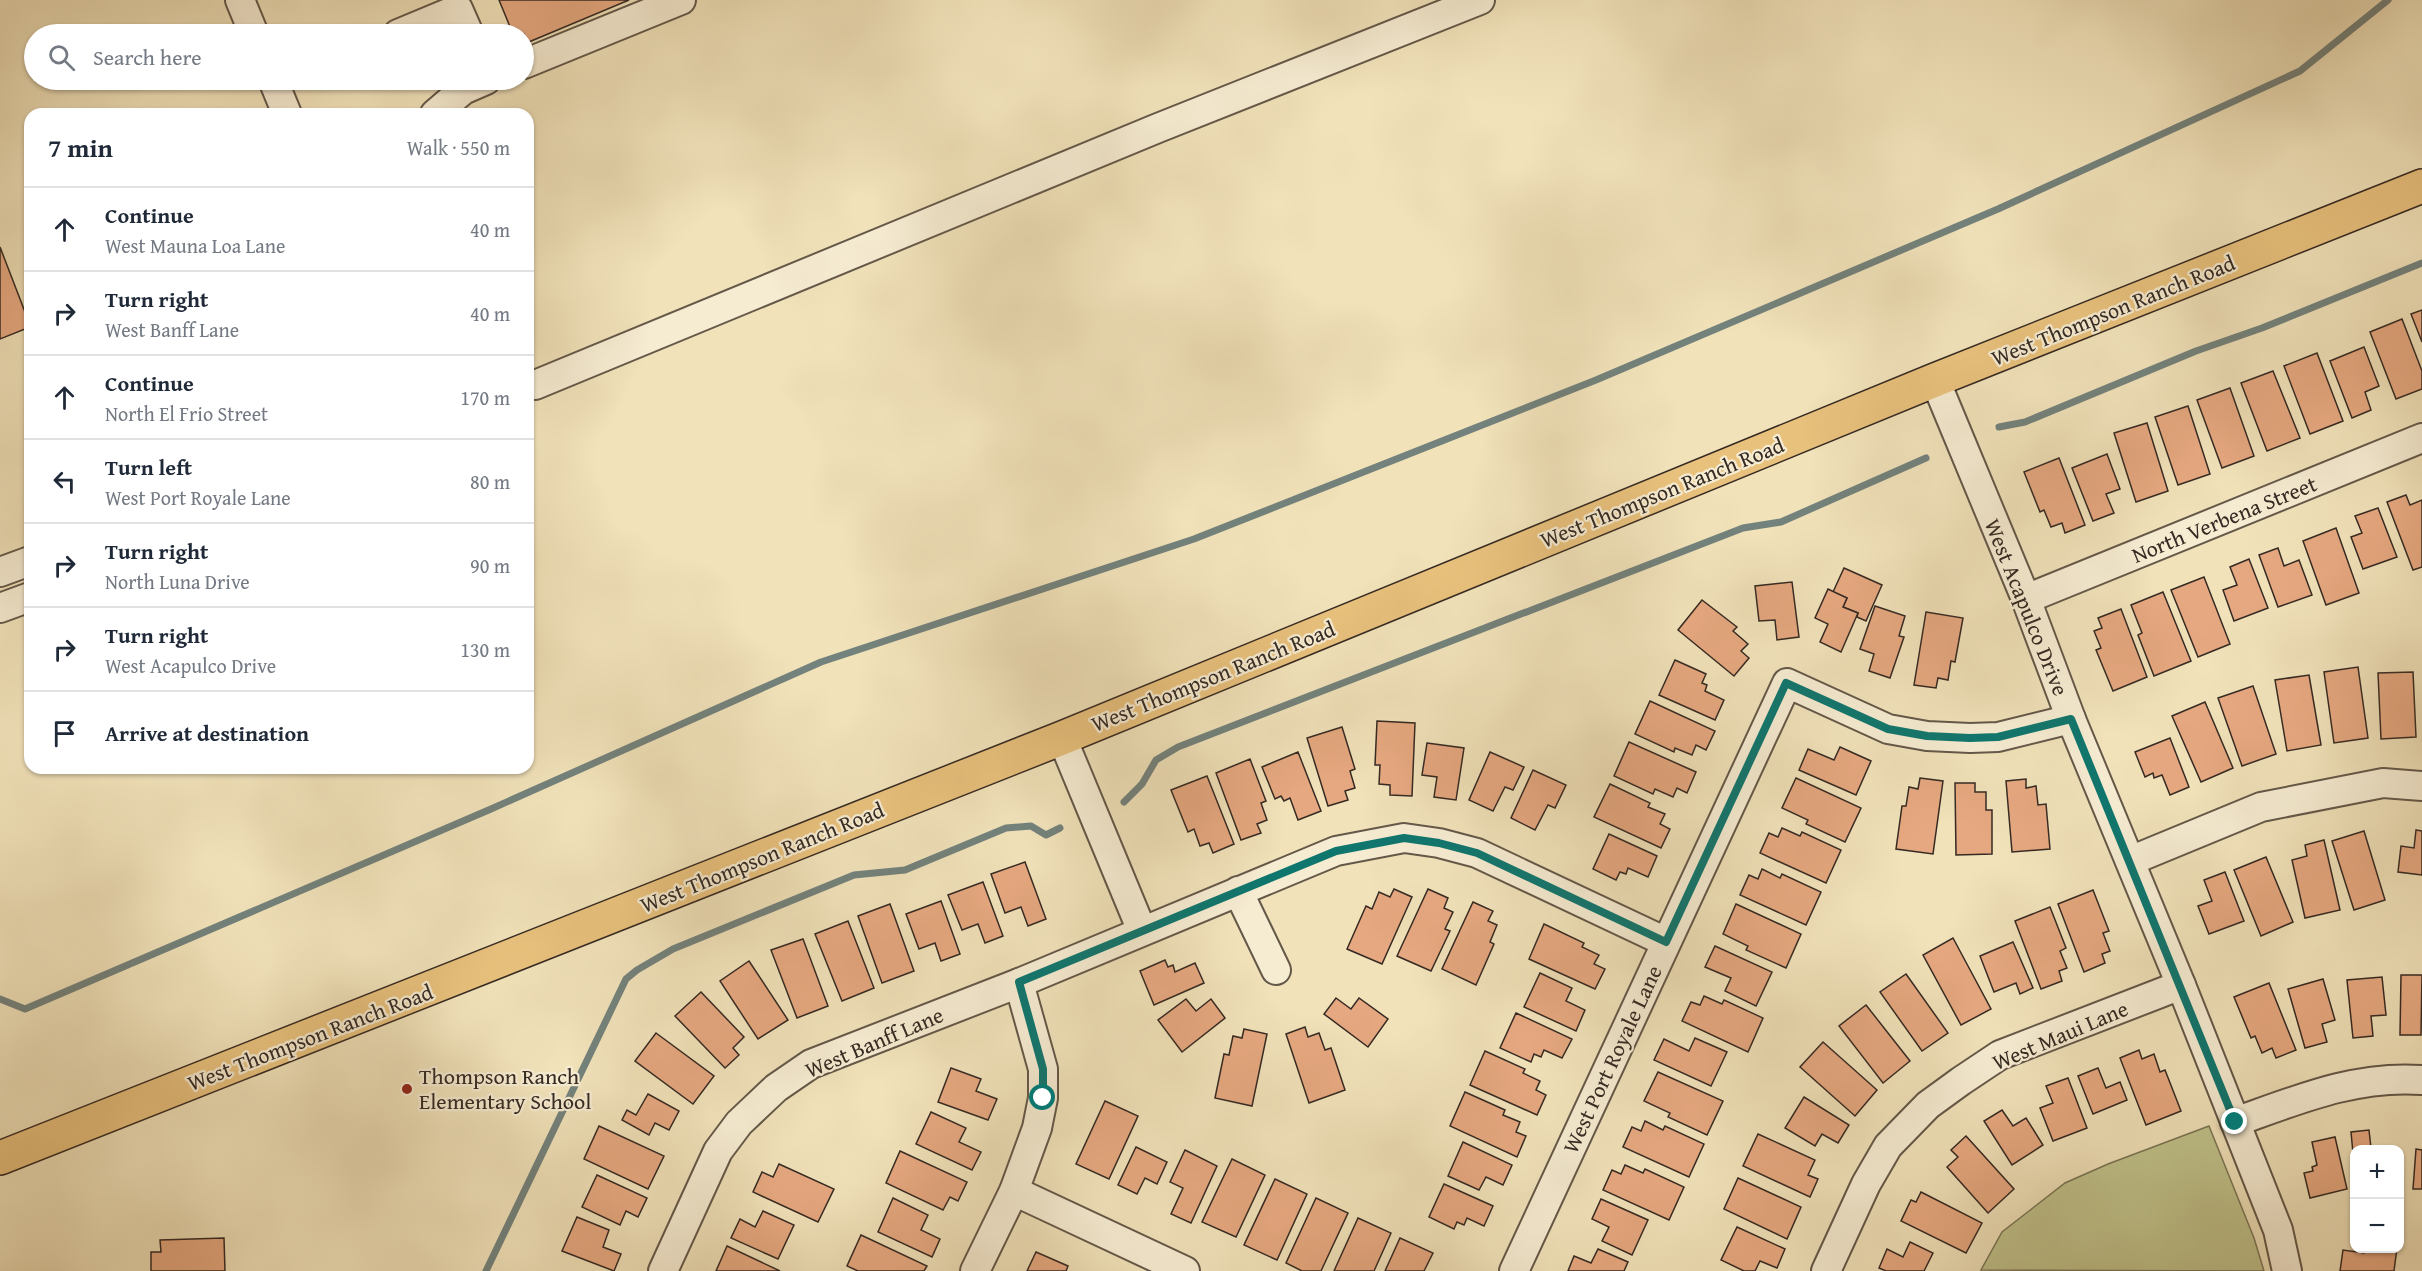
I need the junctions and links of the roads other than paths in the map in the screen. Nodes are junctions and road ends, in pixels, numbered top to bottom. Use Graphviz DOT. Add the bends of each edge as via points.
graph roads {
  1 [pos="240,0"];
  2 [pos="681,0"];
  3 [pos="1480,0"];
  4 [pos="250,24"];
  5 [pos="422,24"];
  6 [pos="465,24"];
  7 [pos="534,60"];
  8 [pos="282,90"];
  9 [pos="463,90"];
  10 [pos="285,108"];
  11 [pos="442,108"];
  12 [pos="2422,186"];
  13 [pos="534,379"];
  14 [pos="1935,380"];
  15 [pos="2422,438"];
  16 [pos="24,563"];
  17 [pos="0,572"];
  18 [pos="24,599"];
  19 [pos="2026,599"];
  20 [pos="0,608"];
  21 [pos="2071,719"];
  22 [pos="1062,738"];
  23 [pos="2422,786"];
  24 [pos="2130,861"];
  25 [pos="1238,891"];
  26 [pos="1142,931"];
  27 [pos="1666,942"];
  28 [pos="1276,970"];
  29 [pos="1019,982"];
  30 [pos="2181,985"];
  31 [pos="2422,1080"];
  32 [pos="2235,1122"];
  33 [pos="0,1158"];
  34 [pos="1014,1191"];
  35 [pos="663,1271"];
  36 [pos="975,1271"];
  37 [pos="1185,1271"];
  38 [pos="1514,1271"];
  39 [pos="1826,1271"];
  40 [pos="2287,1271"];
  1 -- 4 [label="street"];
  2 -- 7 [label="street"];
  3 -- 13 [label="street"];
  5 -- 6 [label="street" via="458,9"];
  8 -- 10 [label="street"];
  9 -- 11 [label="street"];
  12 -- 14 [label="main road, West Thompson Ranch Road"];
  14 -- 19 [label="street, West Acapulco Drive"];
  14 -- 22 [label="main road, West Thompson Ranch Road"];
  15 -- 19 [label="street, North Verbena Street"];
  16 -- 17 [label="street"];
  18 -- 20 [label="street"];
  19 -- 21 [label="street, West Acapulco Drive"];
  21 -- 24 [label="street, West Acapulco Drive"];
  21 -- 27 [label="street, West Port Royale Lane" via="1998,737 1927,736 1888,729 1786,683"];
  22 -- 26 [label="street"];
  22 -- 33 [label="main road, West Thompson Ranch Road"];
  23 -- 24 [label="street" via="2384,783 2261,807"];
  24 -- 30 [label="street, West Acapulco Drive"];
  25 -- 26 [label="street, West Banff Lane"];
  25 -- 27 [label="street, West Banff Lane" via="1336,851 1404,838 1477,853"];
  25 -- 28 [label="street"];
  26 -- 29 [label="street, West Banff Lane"];
  27 -- 38 [label="street, West Port Royale Lane"];
  29 -- 34 [label="street" via="1043,1069 1043,1098 1037,1128"];
  29 -- 35 [label="street, West Banff Lane" via="811,1064 776,1088 739,1123 718,1151"];
  30 -- 32 [label="street, West Acapulco Drive"];
  30 -- 39 [label="street, West Maui Lane" via="2001,1055 1928,1106 1888,1146"];
  31 -- 32 [label="street" via="2385,1079 2349,1085"];
  32 -- 40 [label="street, West Acapulco Drive" via="2278,1230"];
  34 -- 36 [label="street"];
  34 -- 37 [label="street"];
}
